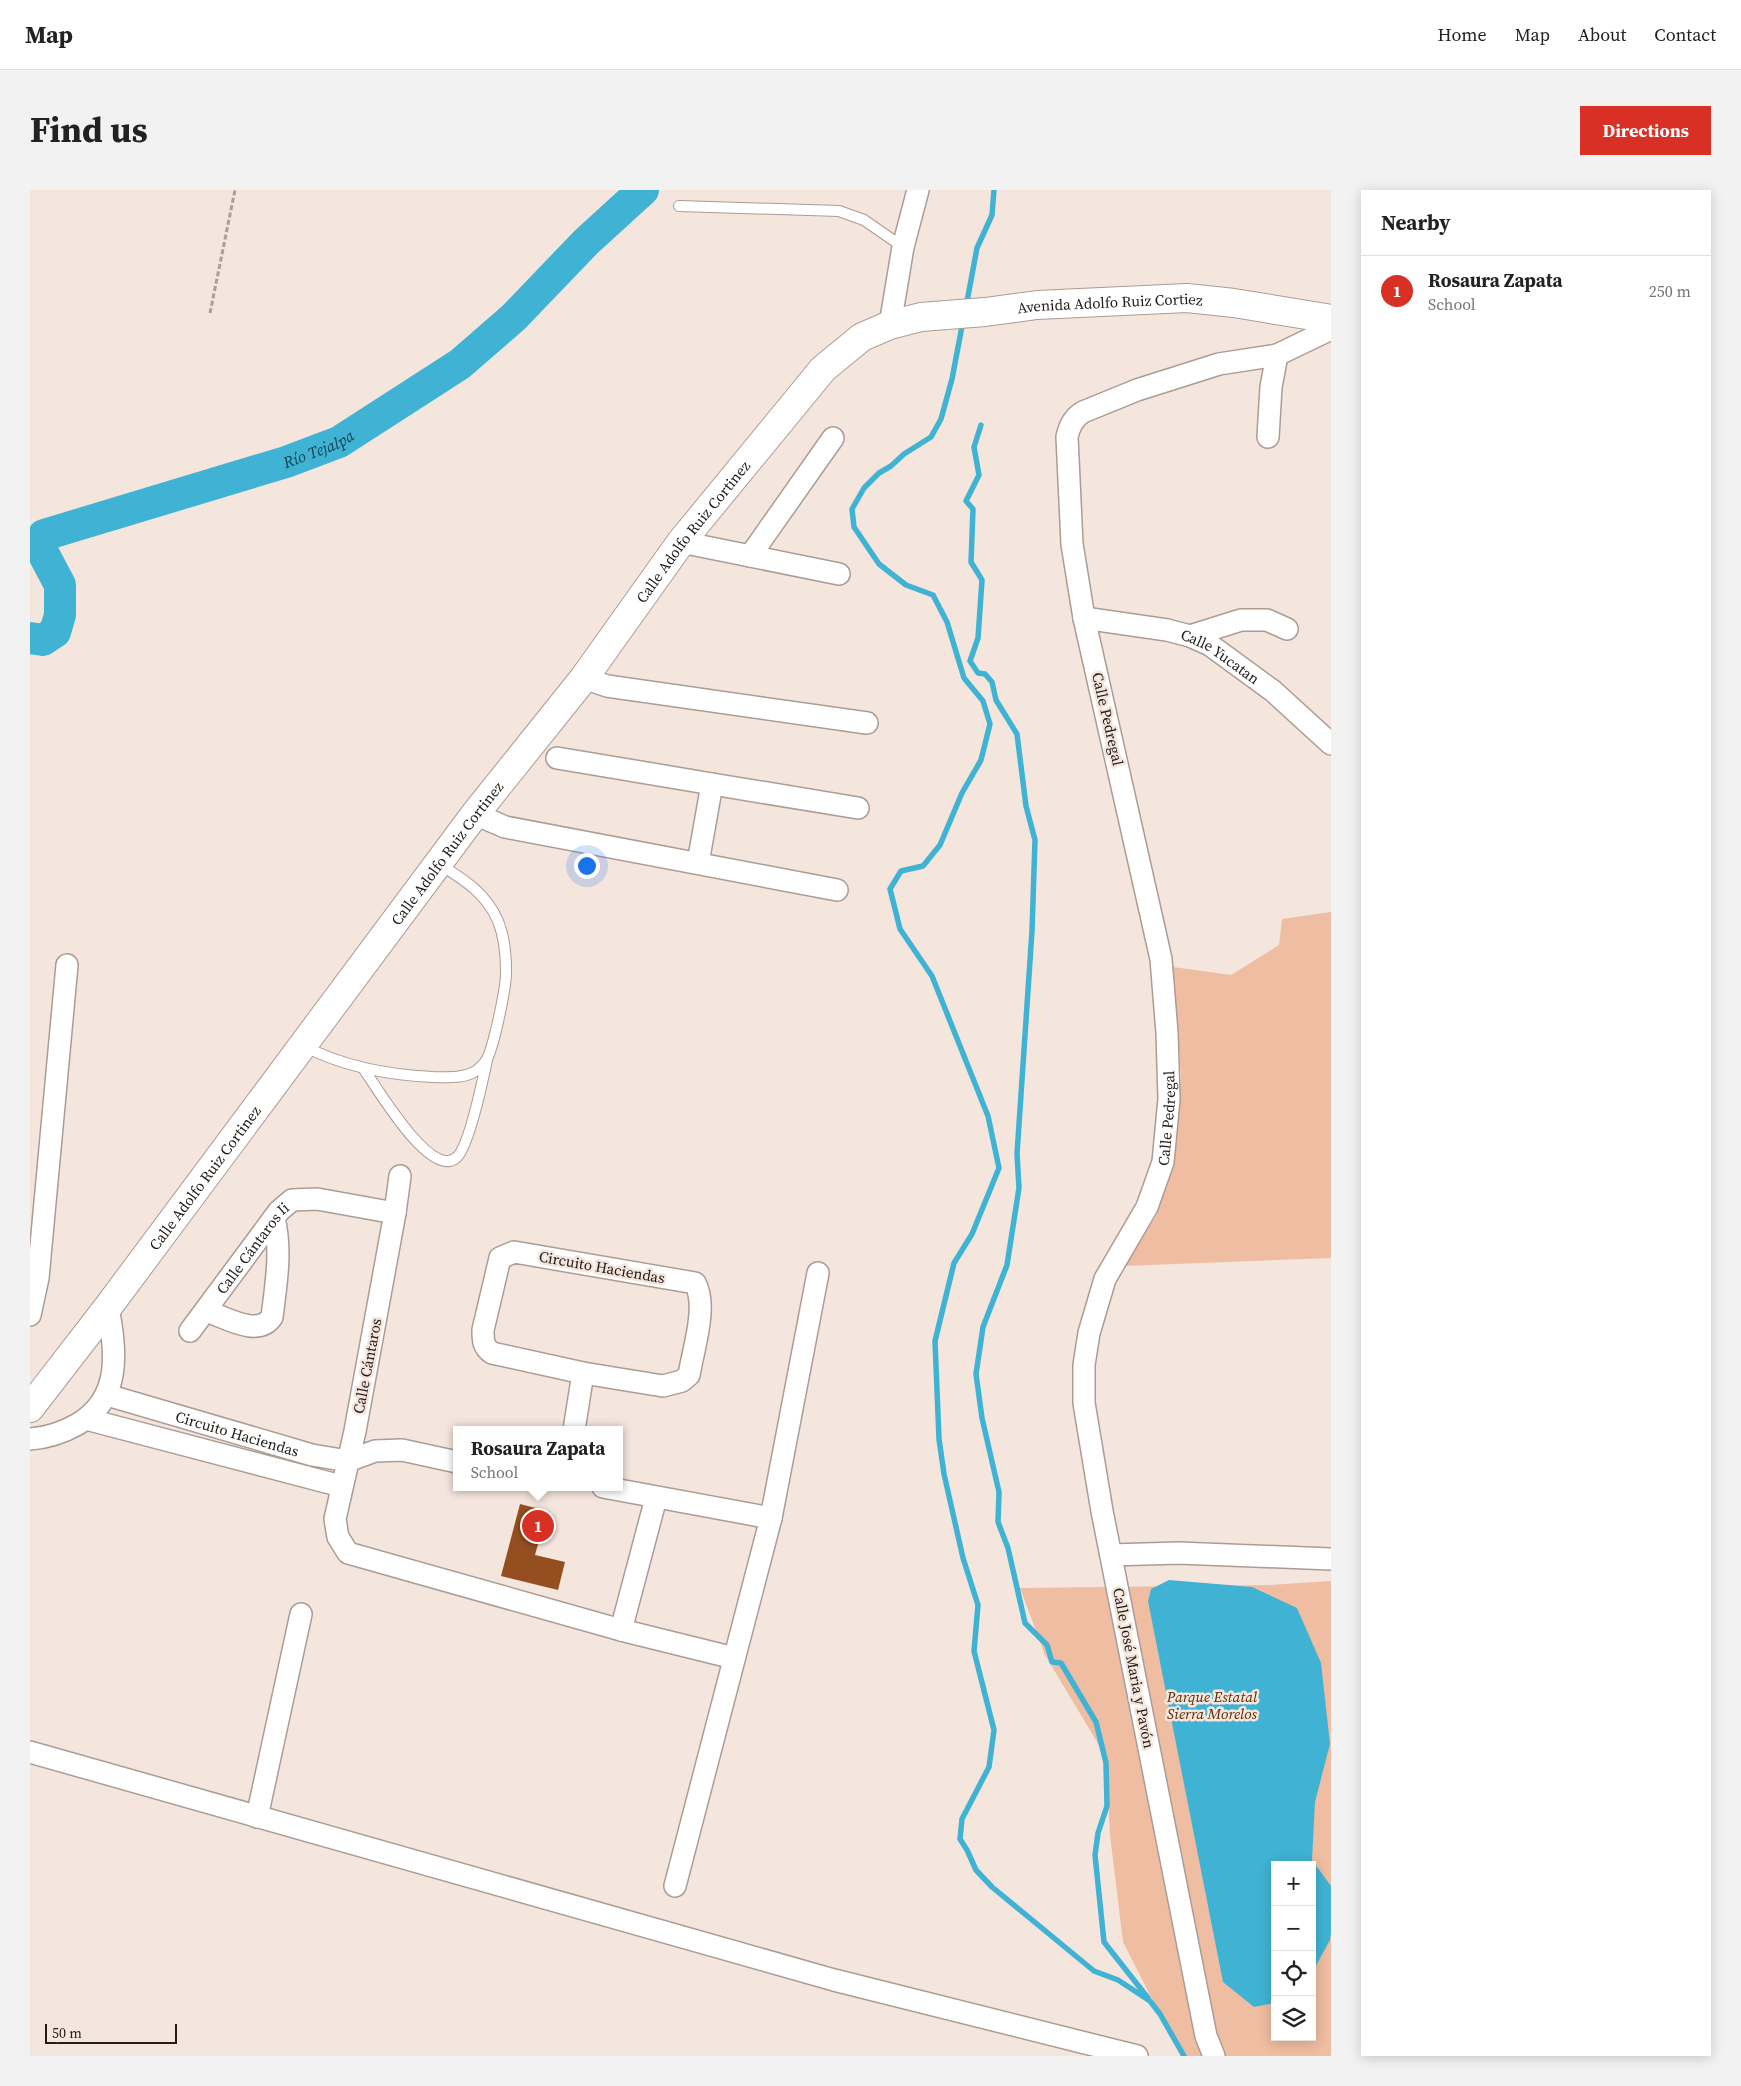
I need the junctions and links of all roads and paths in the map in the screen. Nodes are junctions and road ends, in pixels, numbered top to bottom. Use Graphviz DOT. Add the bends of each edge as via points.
graph roads {
  1 [pos="235,190"];
  2 [pos="918,190"];
  3 [pos="679,206"];
  4 [pos="904,247"];
  5 [pos="210,313"];
  6 [pos="1331,319"];
  7 [pos="890,325"];
  8 [pos="1331,329"];
  9 [pos="1277,355"];
  10 [pos="833,438"];
  11 [pos="1268,438"];
  12 [pos="681,542"];
  13 [pos="750,556"];
  14 [pos="838,574"];
  15 [pos="1084,618"];
  16 [pos="1288,629"];
  17 [pos="1190,636"];
  18 [pos="584,678"];
  19 [pos="867,723"];
  20 [pos="1331,744"];
  21 [pos="557,758"];
  22 [pos="712,784"];
  23 [pos="858,808"];
  24 [pos="476,814"];
  25 [pos="698,863"];
  26 [pos="438,864"];
  27 [pos="837,890"];
  28 [pos="67,965"];
  29 [pos="303,1045"];
  30 [pos="487,1060"];
  31 [pos="363,1068"];
  32 [pos="400,1176"];
  33 [pos="395,1213"];
  34 [pos="274,1218"];
  35 [pos="818,1273"];
  36 [pos="1105,1279"];
  37 [pos="108,1307"];
  38 [pos="206,1311"];
  39 [pos="30,1315"];
  40 [pos="190,1331"];
  41 [pos="583,1373"];
  42 [pos="107,1395"];
  43 [pos="34,1398"];
  44 [pos="86,1419"];
  45 [pos="575,1426"];
  46 [pos="30,1439"];
  47 [pos="348,1461"];
  48 [pos="453,1461"];
  49 [pos="342,1486"];
  50 [pos="622,1491"];
  51 [pos="656,1498"];
  52 [pos="771,1518"];
  53 [pos="1111,1555"];
  54 [pos="1331,1560"];
  55 [pos="302,1614"];
  56 [pos="621,1630"];
  57 [pos="734,1658"];
  58 [pos="30,1752"];
  59 [pos="257,1817"];
  60 [pos="676,1886"];
  61 [pos="1136,2056"];
  62 [pos="1214,2056"];
  1 -- 5 [label="path"];
  2 -- 4 [label="street"];
  3 -- 4 [label="lane" via="838,211 864,220"];
  4 -- 7 [label="street"];
  6 -- 7 [label="main road, Avenida Adolfo Ruiz Cortiez" via="1187,298 1037,306 921,317"];
  7 -- 12 [label="main road, Calle Adolfo Ruiz Cortinez" via="862,337 824,368"];
  8 -- 9 [label="street, Calle Pedregal"];
  9 -- 11 [label="street" via="1271,387"];
  9 -- 15 [label="street, Calle Pedregal" via="1219,364 1179,376 1077,416 1067,438 1068,494"];
  10 -- 13 [label="street"];
  12 -- 13 [label="street"];
  12 -- 18 [label="main road, Calle Adolfo Ruiz Cortinez"];
  13 -- 14 [label="street"];
  15 -- 17 [label="street, Calle Yucatan"];
  15 -- 36 [label="street, Calle Pedregal" via="1161,959 1168,1033 1169,1099 1163,1162 1147,1207"];
  16 -- 17 [label="street" via="1267,620 1241,620"];
  17 -- 20 [label="street, Calle Yucatan" via="1210,645 1273,691"];
  18 -- 19 [label="street" via="607,686"];
  18 -- 24 [label="main road, Calle Adolfo Ruiz Cortinez"];
  21 -- 22 [label="street"];
  22 -- 23 [label="street"];
  22 -- 25 [label="street"];
  24 -- 25 [label="street" via="505,827"];
  24 -- 26 [label="main road, Calle Adolfo Ruiz Cortinez"];
  25 -- 27 [label="street"];
  26 -- 29 [label="main road, Calle Adolfo Ruiz Cortinez"];
  26 -- 30 [label="lane" via="470,884 486,902 498,920 504,941 506,971 496,1030"];
  28 -- 39 [label="street" via="38,1278"];
  29 -- 31 [label="lane" via="325,1057"];
  29 -- 37 [label="main road, Calle Adolfo Ruiz Cortinez"];
  30 -- 31 [label="lane" via="474,1072 453,1078 404,1076"];
  30 -- 31 [label="lane" via="479,1100 462,1149 457,1158 450,1161 436,1159 418,1144"];
  32 -- 33 [label="street, Calle Cántaros"];
  33 -- 34 [label="street, Calle Cántaros Ii" via="317,1199 292,1200"];
  33 -- 47 [label="street, Calle Cántaros"];
  34 -- 38 [label="street, Calle Cántaros Ii"];
  34 -- 38 [label="street" via="278,1236 278,1269 272,1317 268,1323 252,1327"];
  35 -- 52 [label="street"];
  36 -- 53 [label="street, Calle José Maria y Pavón" via="1084,1365 1084,1403"];
  37 -- 42 [label="street" via="114,1337 114,1369"];
  37 -- 43 [label="main road, Calle Adolfo Ruiz Cortinez"];
  38 -- 40 [label="street, Calle Cántaros Ii"];
  41 -- 41 [label="street, Circuito Haciendas" via="664,1386 682,1382 689,1375 701,1311 700,1292 695,1283 522,1252 500,1258 483,1330 486,1348 492,1353"];
  41 -- 45 [label="street"];
  42 -- 44 [label="street"];
  42 -- 47 [label="street, Circuito Haciendas" via="284,1449"];
  44 -- 46 [label="street" via="58,1433"];
  44 -- 49 [label="street, Circuito Haciendas"];
  47 -- 48 [label="street" via="375,1451 402,1450"];
  47 -- 49 [label="street, Calle Cántaros"];
  49 -- 56 [label="street, Calle Cántaros" via="335,1518 338,1537 348,1553"];
  50 -- 51 [label="street"];
  51 -- 52 [label="street"];
  51 -- 56 [label="street"];
  52 -- 57 [label="street"];
  53 -- 54 [label="street" via="1179,1553"];
  53 -- 62 [label="street, Calle José Maria y Pavón" via="1206,2036"];
  55 -- 59 [label="street"];
  56 -- 57 [label="street"];
  57 -- 60 [label="street"];
  58 -- 59 [label="street"];
  59 -- 61 [label="street" via="834,1980"];
}
